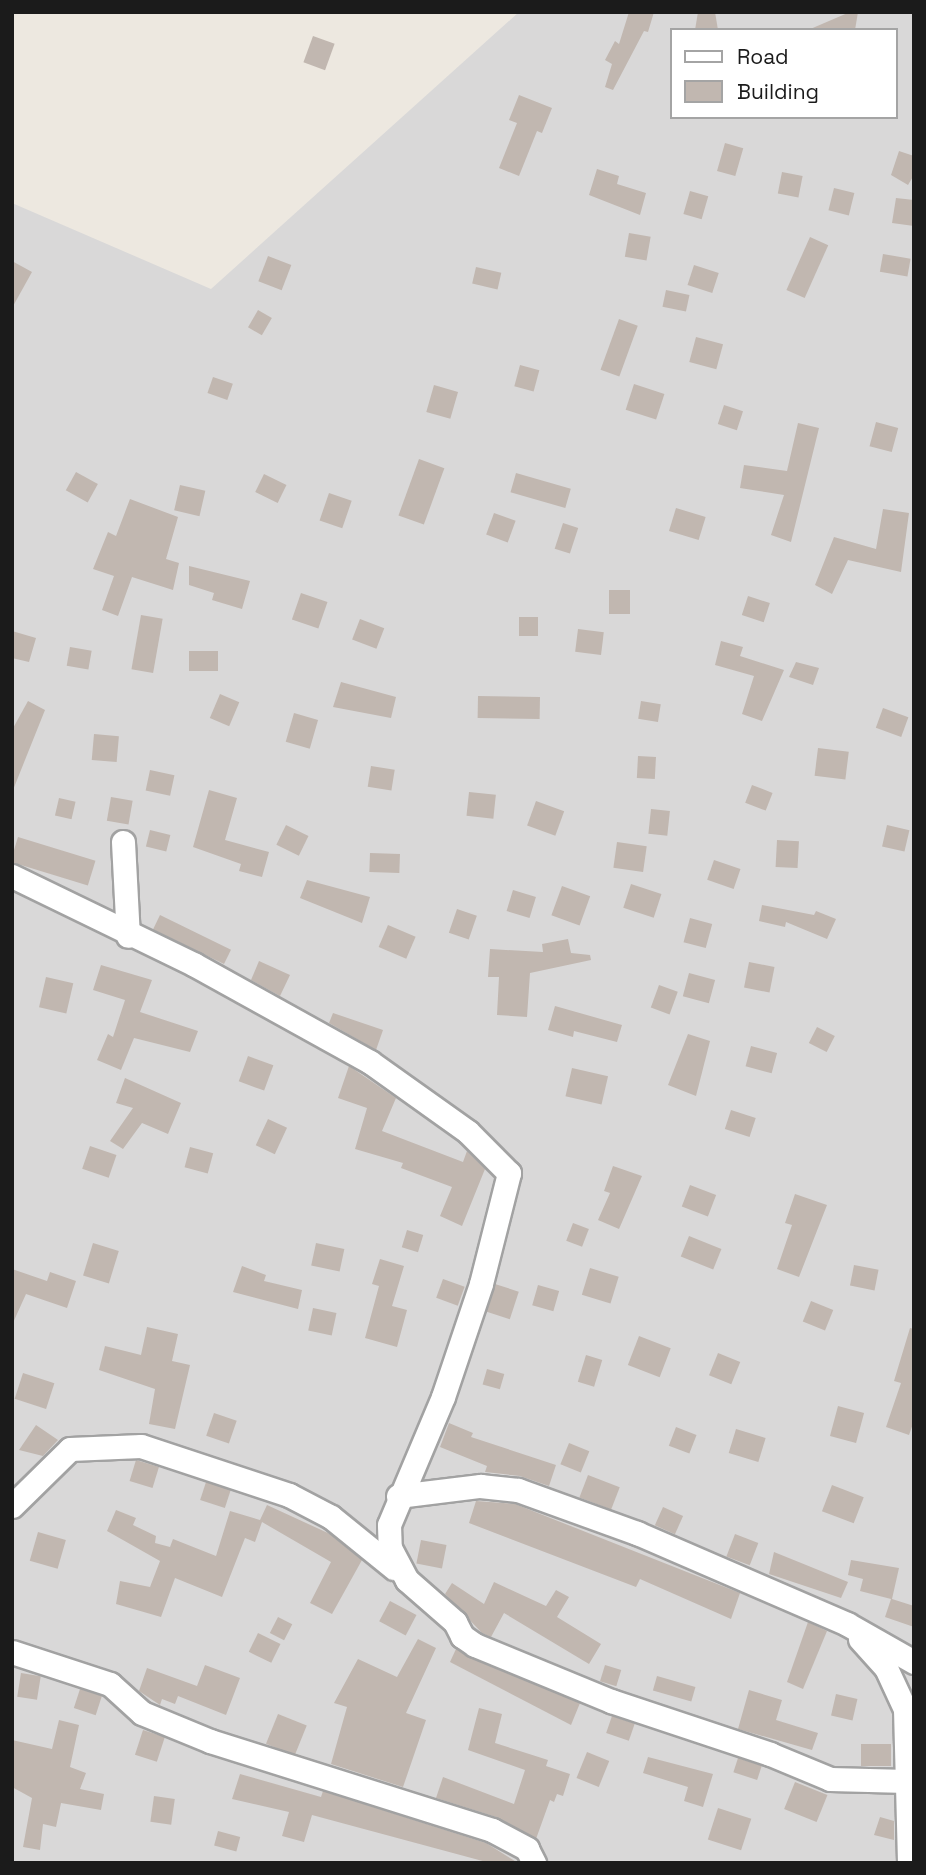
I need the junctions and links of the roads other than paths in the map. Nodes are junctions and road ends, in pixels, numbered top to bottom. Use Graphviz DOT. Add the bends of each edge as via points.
graph roads {
  1 [pos="123,842"];
  2 [pos="12,876"];
  3 [pos="128,936"];
  4 [pos="398,1496"];
  5 [pos="12,1506"];
  6 [pos="407,1580"];
  7 [pos="847,1624"];
  8 [pos="12,1652"];
  9 [pos="914,1662"];
  10 [pos="907,1781"];
  11 [pos="534,1863"];
  12 [pos="909,1863"];
  1 -- 3 [label="street"];
  2 -- 3 [label="street"];
  3 -- 4 [label="street" via="195,965 370,1062 468,1132 509,1173 481,1284 443,1397"];
  4 -- 6 [label="street" via="388,1525 390,1548"];
  4 -- 7 [label="street" via="480,1486 518,1490 638,1533"];
  5 -- 6 [label="street" via="71,1449 141,1446 289,1495 369,1543"];
  6 -- 10 [label="street" via="475,1645 611,1701 830,1779"];
  7 -- 9 [label="street"];
  7 -- 10 [label="street" via="886,1668 905,1709"];
  8 -- 11 [label="street" via="110,1684 142,1713 210,1741 492,1830 527,1849"];
  10 -- 12 [label="street"];
}
